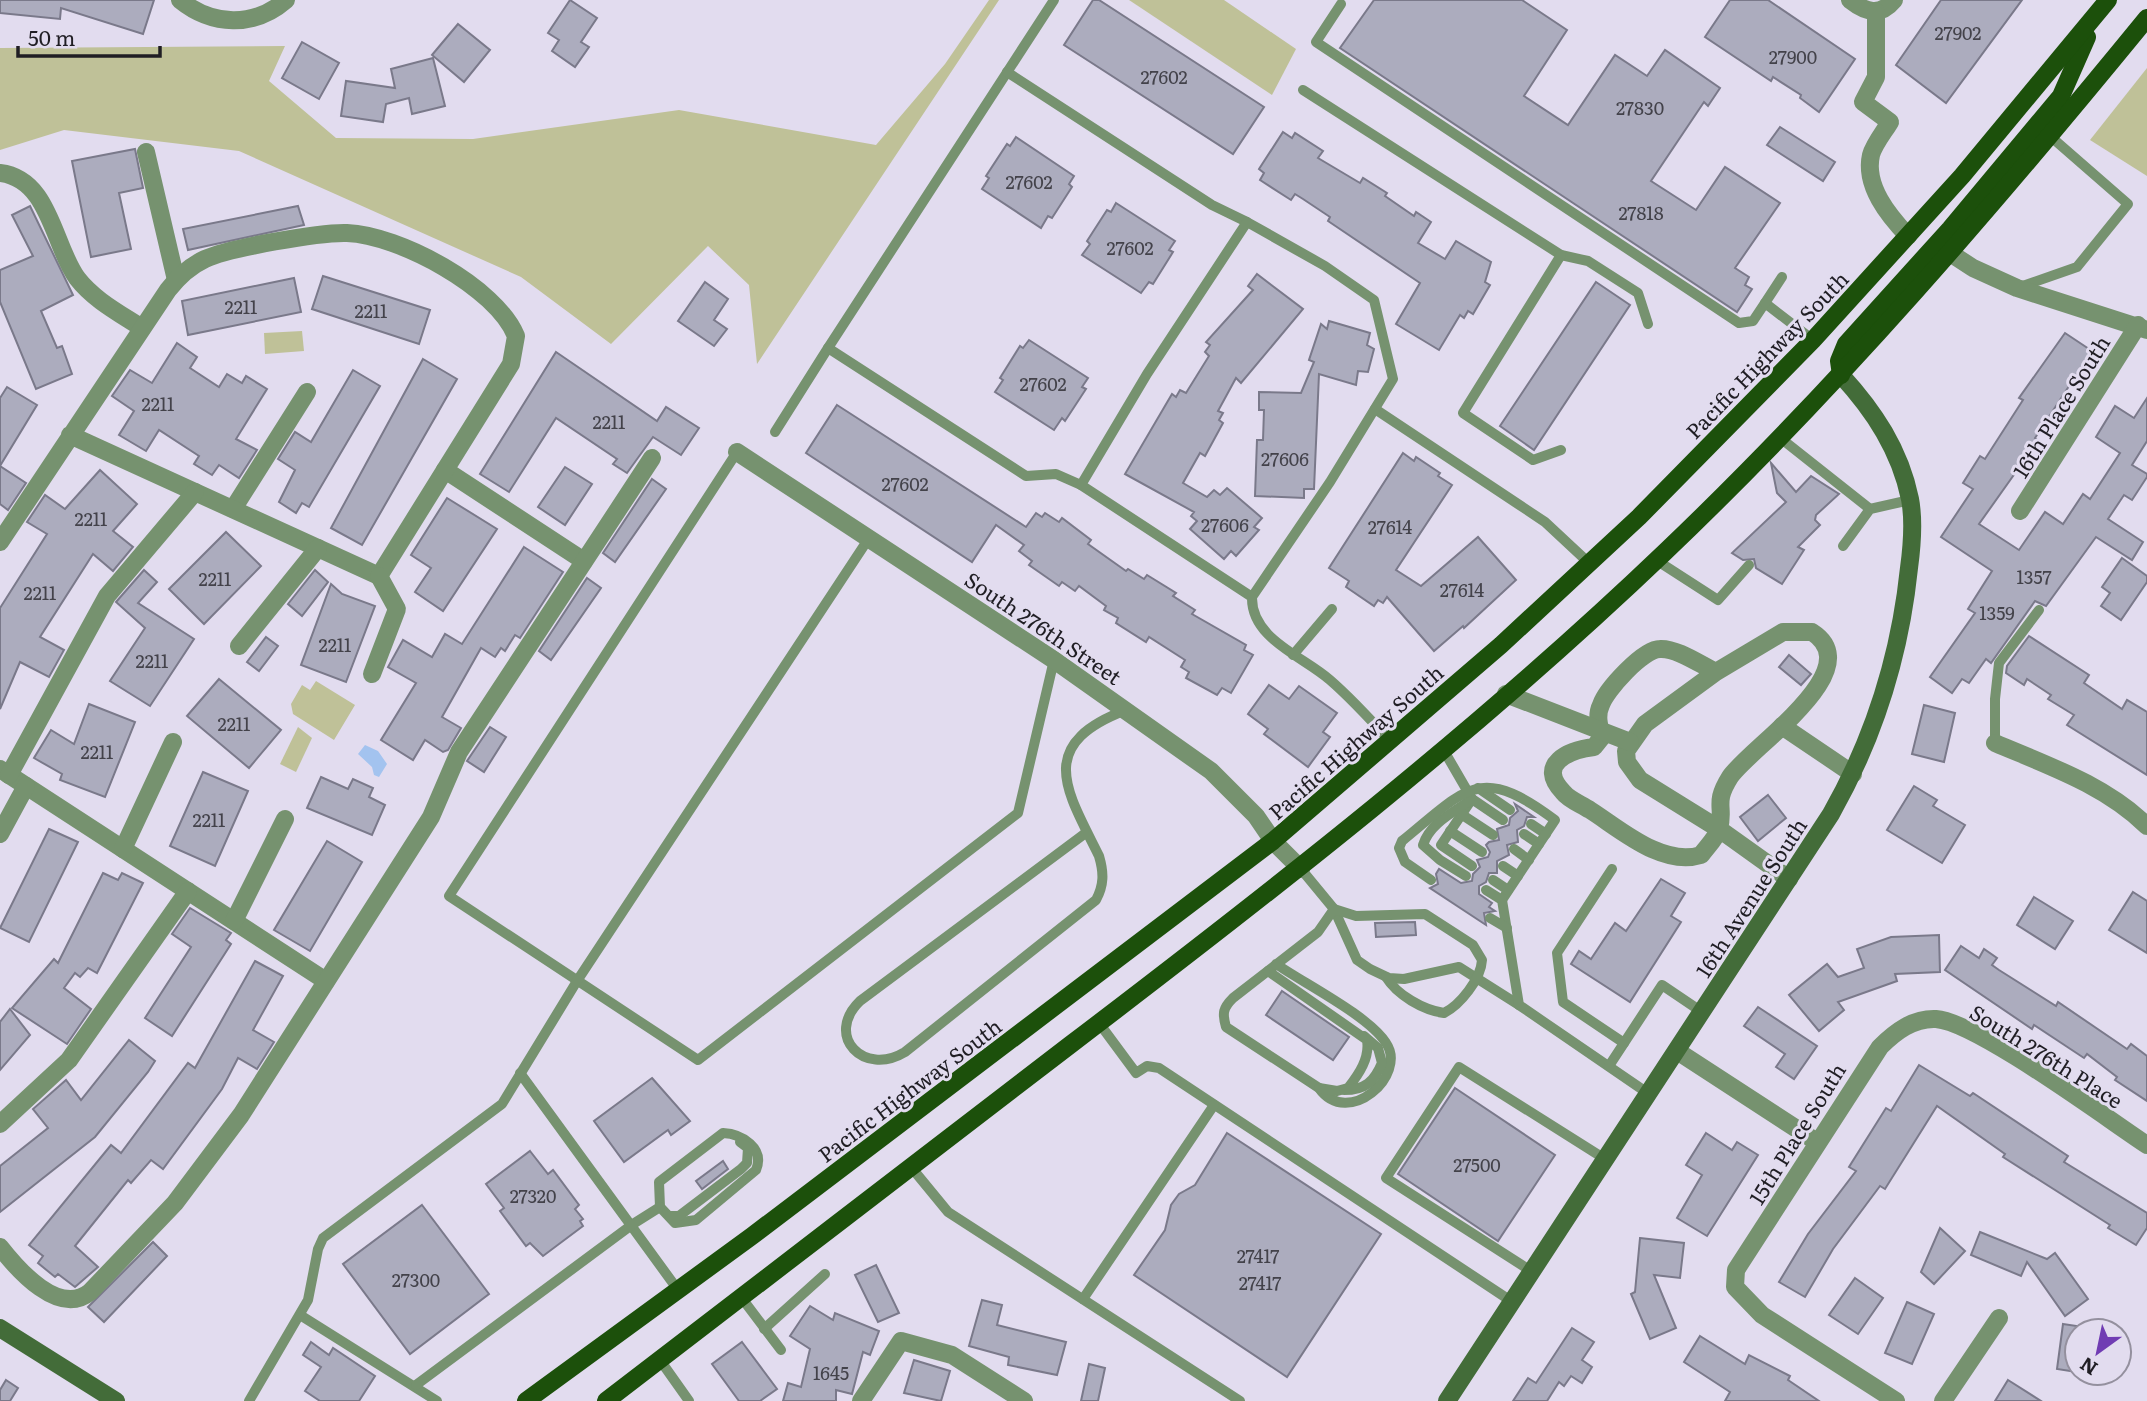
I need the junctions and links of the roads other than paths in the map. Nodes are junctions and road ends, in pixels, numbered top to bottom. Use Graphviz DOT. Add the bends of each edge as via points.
graph roads {
  1 [pos="180,0"];
  2 [pos="286,0"];
  3 [pos="1054,0"];
  4 [pos="1850,0"];
  5 [pos="1894,0"];
  6 [pos="1341,4"];
  7 [pos="2103,7"];
  8 [pos="1876,12"];
  9 [pos="2147,18"];
  10 [pos="1007,72"];
  11 [pos="1303,90"];
  12 [pos="2050,136"];
  13 [pos="146,152"];
  14 [pos="0,173"];
  15 [pos="1247,222"];
  16 [pos="1908,236"];
  17 [pos="1951,253"];
  18 [pos="1561,255"];
  19 [pos="1782,277"];
  20 [pos="176,280"];
  21 [pos="2017,288"];
  22 [pos="1765,303"];
  23 [pos="1648,324"];
  24 [pos="142,328"];
  25 [pos="2143,328"];
  26 [pos="1813,340"];
  27 [pos="828,348"];
  28 [pos="1841,375"];
  29 [pos="307,392"];
  30 [pos="1375,409"];
  31 [pos="775,432"];
  32 [pos="70,435"];
  33 [pos="1779,438"];
  34 [pos="1560,450"];
  35 [pos="737,452"];
  36 [pos="652,458"];
  37 [pos="445,470"];
  38 [pos="1081,485"];
  39 [pos="195,492"];
  40 [pos="1910,500"];
  41 [pos="233,509"];
  42 [pos="1870,509"];
  43 [pos="2020,511"];
  44 [pos="869,538"];
  45 [pos="0,542"];
  46 [pos="1843,546"];
  47 [pos="318,548"];
  48 [pos="1656,560"];
  49 [pos="584,561"];
  50 [pos="1589,563"];
  51 [pos="1749,565"];
  52 [pos="379,576"];
  53 [pos="1252,597"];
  54 [pos="1332,609"];
  55 [pos="2039,610"];
  56 [pos="239,646"];
  57 [pos="1293,655"];
  58 [pos="1054,660"];
  59 [pos="1716,672"];
  60 [pos="372,674"];
  61 [pos="1506,694"];
  62 [pos="1126,710"];
  63 [pos="1782,726"];
  64 [pos="1600,731"];
  65 [pos="173,742"];
  66 [pos="1391,742"];
  67 [pos="1630,742"];
  68 [pos="1995,743"];
  69 [pos="1443,749"];
  70 [pos="5,772"];
  71 [pos="1733,773"];
  72 [pos="1853,774"];
  73 [pos="26,786"];
  74 [pos="1472,792"];
  75 [pos="1687,809"];
  76 [pos="1461,814"];
  77 [pos="1507,815"];
  78 [pos="285,819"];
  79 [pos="1531,824"];
  80 [pos="2147,826"];
  81 [pos="1719,829"];
  82 [pos="1450,831"];
  83 [pos="1087,832"];
  84 [pos="0,834"];
  85 [pos="1524,834"];
  86 [pos="1546,834"];
  87 [pos="1493,835"];
  88 [pos="1273,841"];
  89 [pos="1539,844"];
  90 [pos="123,849"];
  91 [pos="1514,849"];
  92 [pos="1482,852"];
  93 [pos="1529,859"];
  94 [pos="1503,866"];
  95 [pos="1301,869"];
  96 [pos="1612,869"];
  97 [pos="1518,876"];
  98 [pos="1789,879"];
  99 [pos="1431,880"];
  100 [pos="1490,885"];
  101 [pos="188,891"];
  102 [pos="1505,895"];
  103 [pos="1334,909"];
  104 [pos="1490,918"];
  105 [pos="234,921"];
  106 [pos="1507,928"];
  107 [pos="1272,968"];
  108 [pos="1386,977"];
  109 [pos="1476,978"];
  110 [pos="326,981"];
  111 [pos="577,981"];
  112 [pos="1519,1004"];
  113 [pos="1702,1012"];
  114 [pos="1918,1021"];
  115 [pos="1099,1023"];
  116 [pos="1363,1036"];
  117 [pos="1624,1043"];
  118 [pos="1677,1051"];
  119 [pos="1609,1066"];
  120 [pos="520,1073"];
  121 [pos="1319,1088"];
  122 [pos="1341,1090"];
  123 [pos="1649,1094"];
  124 [pos="1213,1105"];
  125 [pos="0,1124"];
  126 [pos="1817,1142"];
  127 [pos="2147,1145"];
  128 [pos="1605,1158"];
  129 [pos="911,1167"];
  130 [pos="663,1211"];
  131 [pos="633,1224"];
  132 [pos="0,1247"];
  133 [pos="1531,1271"];
  134 [pos="825,1274"];
  135 [pos="678,1290"];
  136 [pos="741,1297"];
  137 [pos="1083,1299"];
  138 [pos="1511,1301"];
  139 [pos="300,1315"];
  140 [pos="1999,1318"];
  141 [pos="0,1328"];
  142 [pos="764,1329"];
  143 [pos="781,1350"];
  144 [pos="660,1360"];
  145 [pos="416,1385"];
  146 [pos="116,1401"];
  147 [pos="249,1401"];
  148 [pos="437,1401"];
  149 [pos="526,1401"];
  150 [pos="606,1401"];
  151 [pos="689,1401"];
  152 [pos="861,1401"];
  153 [pos="1024,1401"];
  154 [pos="1240,1401"];
  155 [pos="1447,1401"];
  156 [pos="1896,1401"];
  157 [pos="1942,1401"];
  1 -- 2 [label="street" via="210,17 241,21"];
  3 -- 10 [label="lane"];
  4 -- 8 [label="street"];
  5 -- 8 [label="street"];
  6 -- 22 [label="lane" via="1316,42 1739,323 1753,321"];
  7 -- 16 [label="main road, Pacific Highway South"];
  7 -- 28 [label="main road" via="2061,96 1846,344 1839,361"];
  8 -- 16 [label="street" via="1876,77 1863,102 1890,122 1872,154 1870,170 1891,218"];
  9 -- 12 [label="main road"];
  10 -- 15 [label="lane" via="1212,205"];
  10 -- 27 [label="lane"];
  11 -- 18 [label="lane"];
  12 -- 17 [label="main road"];
  12 -- 21 [label="lane" via="2128,204 2077,267"];
  13 -- 20 [label="street"];
  14 -- 24 [label="street" via="22,181 38,197 71,269 84,286"];
  15 -- 30 [label="lane" via="1374,300 1393,379"];
  15 -- 38 [label="lane" via="1147,373"];
  16 -- 26 [label="main road, Pacific Highway South"];
  17 -- 21 [label="street"];
  17 -- 28 [label="main road"];
  18 -- 23 [label="lane" via="1588,261 1638,293"];
  18 -- 34 [label="lane" via="1463,413 1533,460"];
  19 -- 22 [label="lane"];
  20 -- 24 [label="street"];
  20 -- 37 [label="street" via="197,263 223,253 349,233 419,255 482,294 510,322 515,349 511,364"];
  21 -- 25 [label="street"];
  22 -- 26 [label="lane"];
  24 -- 32 [label="street"];
  25 -- 43 [label="street, 16th Place South"];
  26 -- 50 [label="main road, Pacific Highway South"];
  27 -- 31 [label="lane"];
  27 -- 38 [label="lane" via="1026,476 1056,474"];
  28 -- 33 [label="main road"];
  28 -- 40 [label="main road, 16th Avenue South" via="1886,433"];
  29 -- 41 [label="street"];
  30 -- 50 [label="lane" via="1545,522"];
  30 -- 53 [label="lane"];
  32 -- 39 [label="street"];
  32 -- 45 [label="street"];
  33 -- 42 [label="lane"];
  33 -- 48 [label="main road"];
  35 -- 44 [label="street, South 276th Street"];
  35 -- 111 [label="lane" via="449,896"];
  36 -- 49 [label="street"];
  37 -- 49 [label="street"];
  37 -- 52 [label="street"];
  38 -- 53 [label="lane"];
  39 -- 41 [label="street"];
  39 -- 70 [label="street" via="107,596"];
  40 -- 42 [label="lane"];
  40 -- 72 [label="main road, 16th Avenue South" via="1907,592 1892,666"];
  41 -- 47 [label="street"];
  42 -- 46 [label="lane"];
  44 -- 58 [label="street, South 276th Street"];
  44 -- 111 [label="lane"];
  47 -- 52 [label="street"];
  47 -- 56 [label="street"];
  48 -- 51 [label="lane" via="1718,600"];
  48 -- 61 [label="main road"];
  49 -- 110 [label="street" via="459,752 431,817"];
  50 -- 66 [label="main road, Pacific Highway South"];
  52 -- 60 [label="street" via="397,610"];
  53 -- 57 [label="lane" via="1255,617"];
  54 -- 57 [label="lane"];
  55 -- 68 [label="lane" via="1998,663"];
  57 -- 66 [label="lane" via="1339,688"];
  58 -- 62 [label="street, South 276th Street"];
  58 -- 111 [label="lane" via="1018,813 698,1060"];
  59 -- 63 [label="street" via="1783,632 1798,630 1820,638 1828,667 1818,686"];
  59 -- 64 [label="street" via="1668,651 1653,650 1604,698 1598,716"];
  59 -- 67 [label="street" via="1645,724"];
  61 -- 64 [label="street"];
  61 -- 69 [label="main road"];
  62 -- 83 [label="lane" via="1090,729 1066,762 1066,787"];
  62 -- 88 [label="street, South 276th Street" via="1212,771 1256,816"];
  63 -- 71 [label="street"];
  63 -- 72 [label="street"];
  64 -- 67 [label="street"];
  64 -- 81 [label="street" via="1602,737 1594,747 1578,749 1555,762 1553,773 1563,793 1643,844 1677,857 1700,855"];
  65 -- 90 [label="street"];
  66 -- 88 [label="main road, Pacific Highway South"];
  67 -- 75 [label="street" via="1626,751 1631,770"];
  68 -- 80 [label="street" via="2095,788"];
  69 -- 74 [label="lane"];
  69 -- 95 [label="main road"];
  70 -- 73 [label="street"];
  71 -- 75 [label="street" via="1703,805"];
  71 -- 81 [label="street" via="1721,792"];
  72 -- 98 [label="main road, 16th Avenue South"];
  73 -- 84 [label="street"];
  73 -- 90 [label="street"];
  74 -- 76 [label="lane"];
  74 -- 77 [label="lane"];
  74 -- 82 [label="lane" via="1432,829 1423,845 1440,860 1469,871 1441,845"];
  74 -- 86 [label="lane" via="1492,786 1541,810 1555,820"];
  74 -- 99 [label="lane" via="1434,814 1402,841 1399,848 1405,862"];
  75 -- 81 [label="street"];
  76 -- 82 [label="lane"];
  76 -- 87 [label="lane"];
  78 -- 105 [label="street"];
  79 -- 86 [label="lane"];
  81 -- 98 [label="street"];
  82 -- 92 [label="lane"];
  83 -- 83 [label="lane" via="860,1001 846,1028 854,1050 878,1061 896,1058 1087,910 1103,882 1100,856"];
  85 -- 89 [label="lane"];
  86 -- 89 [label="lane"];
  88 -- 95 [label="street, South 276th Street"];
  88 -- 135 [label="main road, Pacific Highway South"];
  89 -- 93 [label="lane"];
  90 -- 101 [label="street"];
  91 -- 93 [label="lane"];
  93 -- 97 [label="lane"];
  94 -- 97 [label="lane"];
  95 -- 103 [label="lane"];
  95 -- 115 [label="main road"];
  96 -- 117 [label="lane" via="1557,953 1563,1002"];
  97 -- 102 [label="lane"];
  98 -- 113 [label="main road, 16th Avenue South"];
  100 -- 102 [label="lane"];
  101 -- 105 [label="street"];
  101 -- 125 [label="street" via="69,1060"];
  102 -- 106 [label="lane"];
  103 -- 107 [label="lane" via="1318,932"];
  103 -- 108 [label="lane" via="1357,960"];
  103 -- 109 [label="lane" via="1356,916 1425,914 1434,918 1480,952 1482,967"];
  104 -- 106 [label="lane"];
  105 -- 110 [label="street"];
  106 -- 112 [label="lane"];
  107 -- 116 [label="lane"];
  107 -- 121 [label="lane" via="1225,1007 1226,1027"];
  107 -- 121 [label="lane" via="1369,1025 1390,1049 1388,1072 1366,1099 1337,1102 1326,1099"];
  108 -- 109 [label="lane" via="1404,979 1459,967"];
  108 -- 109 [label="lane" via="1417,1003 1444,1013 1455,1008"];
  109 -- 112 [label="lane"];
  110 -- 132 [label="street" via="175,1203 83,1297 65,1300 41,1288"];
  111 -- 120 [label="lane"];
  112 -- 119 [label="lane"];
  113 -- 117 [label="lane" via="1662,985"];
  113 -- 118 [label="main road, 16th Avenue South"];
  114 -- 126 [label="street, 15th Place South" via="1890,1037 1871,1056"];
  114 -- 127 [label="street, South 276th Place" via="1940,1019 1968,1029"];
  115 -- 124 [label="lane" via="1136,1073 1147,1066 1159,1069"];
  115 -- 129 [label="main road"];
  116 -- 122 [label="lane" via="1368,1048 1363,1064 1348,1088"];
  116 -- 122 [label="lane" via="1378,1048 1382,1063 1372,1083"];
  117 -- 119 [label="lane"];
  118 -- 123 [label="main road, 16th Avenue South"];
  118 -- 126 [label="street"];
  119 -- 123 [label="lane"];
  120 -- 131 [label="lane"];
  120 -- 139 [label="lane" via="502,1104 323,1238"];
  121 -- 122 [label="lane"];
  123 -- 128 [label="main road, 16th Avenue South"];
  124 -- 137 [label="lane"];
  124 -- 138 [label="lane"];
  126 -- 156 [label="street, 15th Place South" via="1736,1270 1735,1287 1762,1315"];
  128 -- 133 [label="main road, 16th Avenue South"];
  128 -- 133 [label="lane" via="1460,1067 1386,1178"];
  129 -- 136 [label="main road"];
  129 -- 137 [label="lane" via="948,1212"];
  130 -- 130 [label="lane" via="680,1216 747,1163 748,1148 721,1139 708,1143 659,1182"];
  130 -- 131 [label="lane"];
  131 -- 135 [label="lane"];
  131 -- 145 [label="lane"];
  133 -- 138 [label="main road, 16th Avenue South"];
  134 -- 142 [label="lane"];
  135 -- 149 [label="main road, Pacific Highway South"];
  136 -- 142 [label="lane"];
  136 -- 144 [label="main road"];
  137 -- 154 [label="lane"];
  138 -- 155 [label="main road, 16th Avenue South"];
  139 -- 145 [label="lane"];
  139 -- 147 [label="lane"];
  140 -- 157 [label="street"];
  141 -- 146 [label="main road"];
  142 -- 143 [label="lane"];
  144 -- 150 [label="main road"];
  144 -- 151 [label="lane"];
  145 -- 148 [label="lane"];
  152 -- 153 [label="street" via="901,1340 952,1355"];
}
